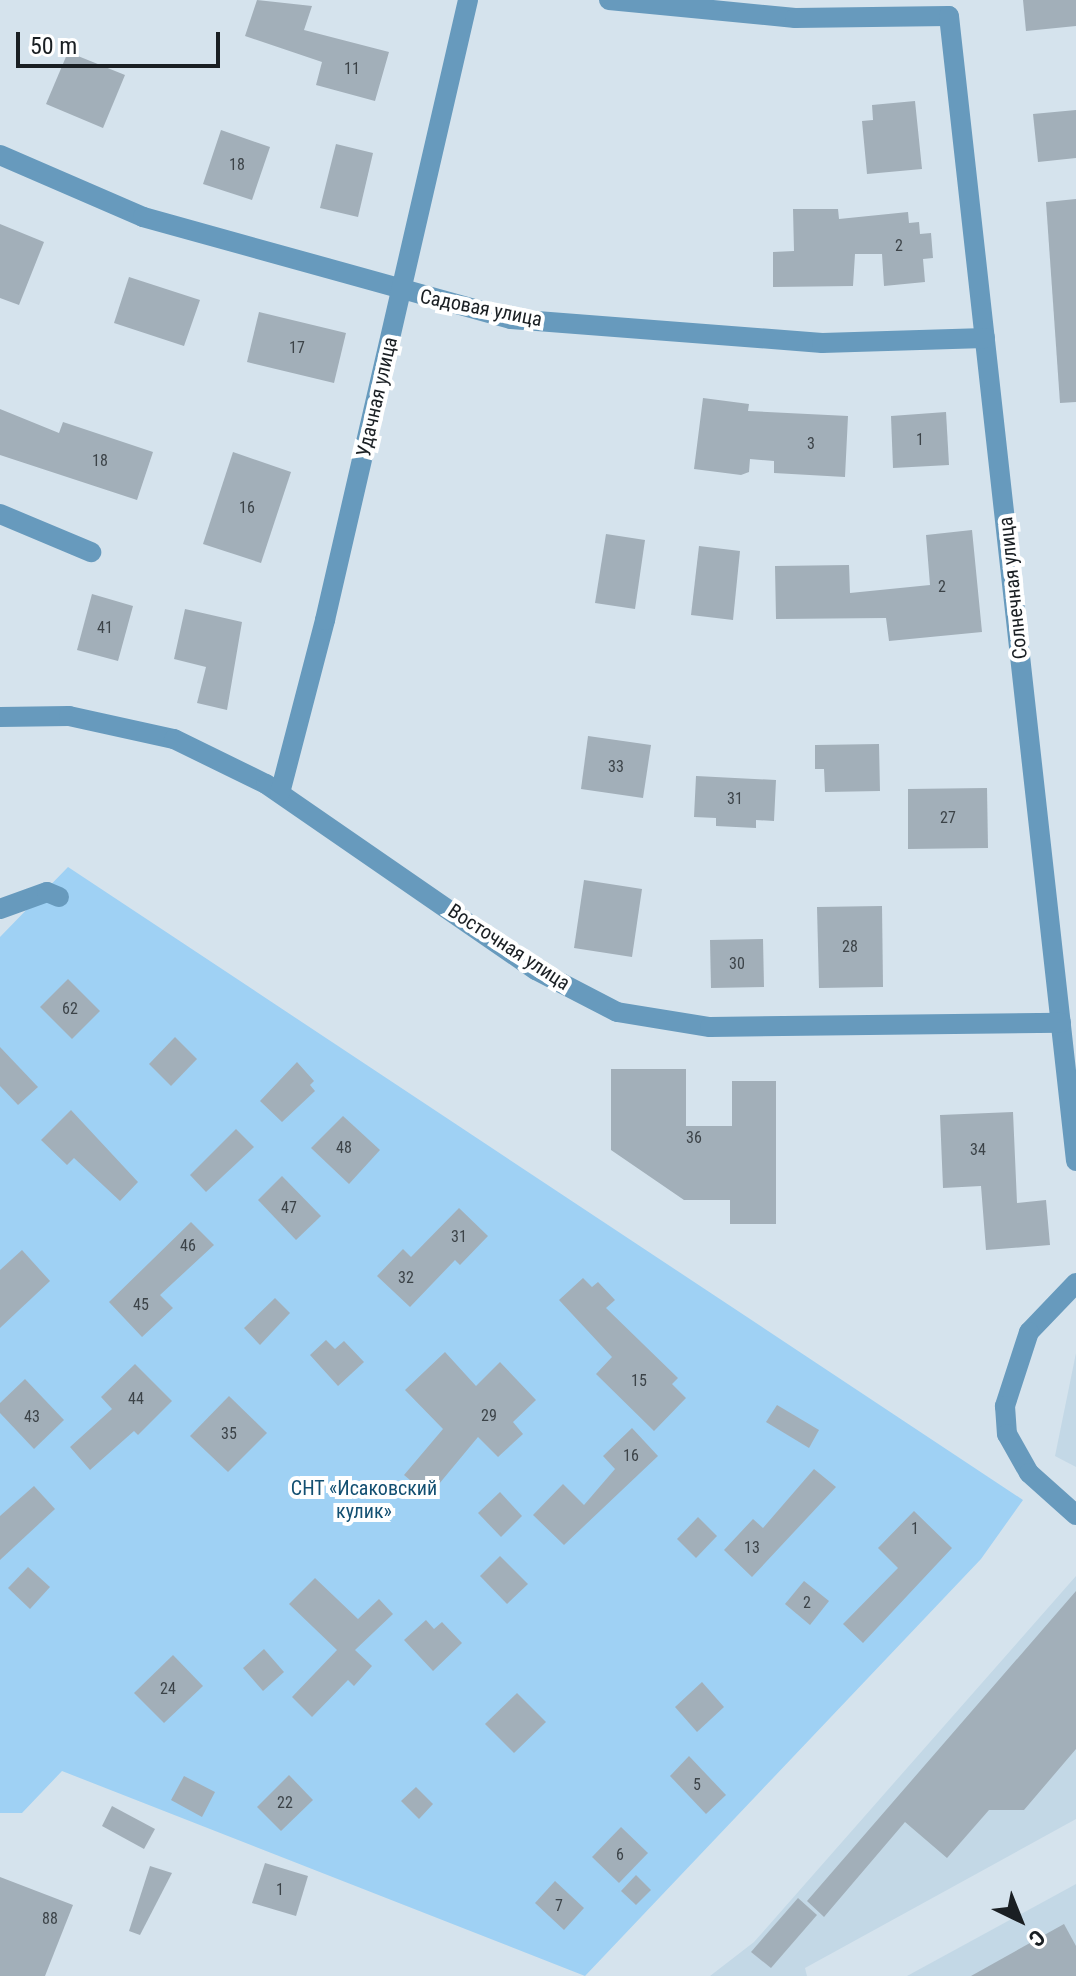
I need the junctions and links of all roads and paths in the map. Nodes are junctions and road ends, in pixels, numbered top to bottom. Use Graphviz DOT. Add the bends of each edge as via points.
graph roads {
  1 [pos="468,0"];
  2 [pos="609,0"];
  3 [pos="0,155"];
  4 [pos="401,292"];
  5 [pos="985,338"];
  6 [pos="0,514"];
  7 [pos="91,552"];
  8 [pos="0,717"];
  9 [pos="280,793"];
  10 [pos="59,897"];
  11 [pos="0,909"];
  12 [pos="1061,1023"];
  13 [pos="1076,1161"];
  14 [pos="1076,1283"];
  15 [pos="1076,1515"];
  1 -- 4 [label="street, Удачная улица"];
  2 -- 5 [label="street, Солнечная улица" via="795,18 949,16"];
  3 -- 4 [label="street, Садовая улица" via="143,217"];
  4 -- 5 [label="street, Садовая улица" via="511,319 657,331 822,343"];
  4 -- 9 [label="street, Удачная улица"];
  5 -- 12 [label="street, Солнечная улица"];
  6 -- 7 [label="street"];
  8 -- 9 [label="street, Восточная улица" via="69,716 174,739"];
  9 -- 12 [label="street, Восточная улица" via="536,970 617,1012 710,1027"];
  10 -- 11 [label="street" via="47,892"];
  12 -- 13 [label="street, Солнечная улица"];
  14 -- 15 [label="street" via="1029,1332 1005,1406 1007,1434 1029,1473"];
}
